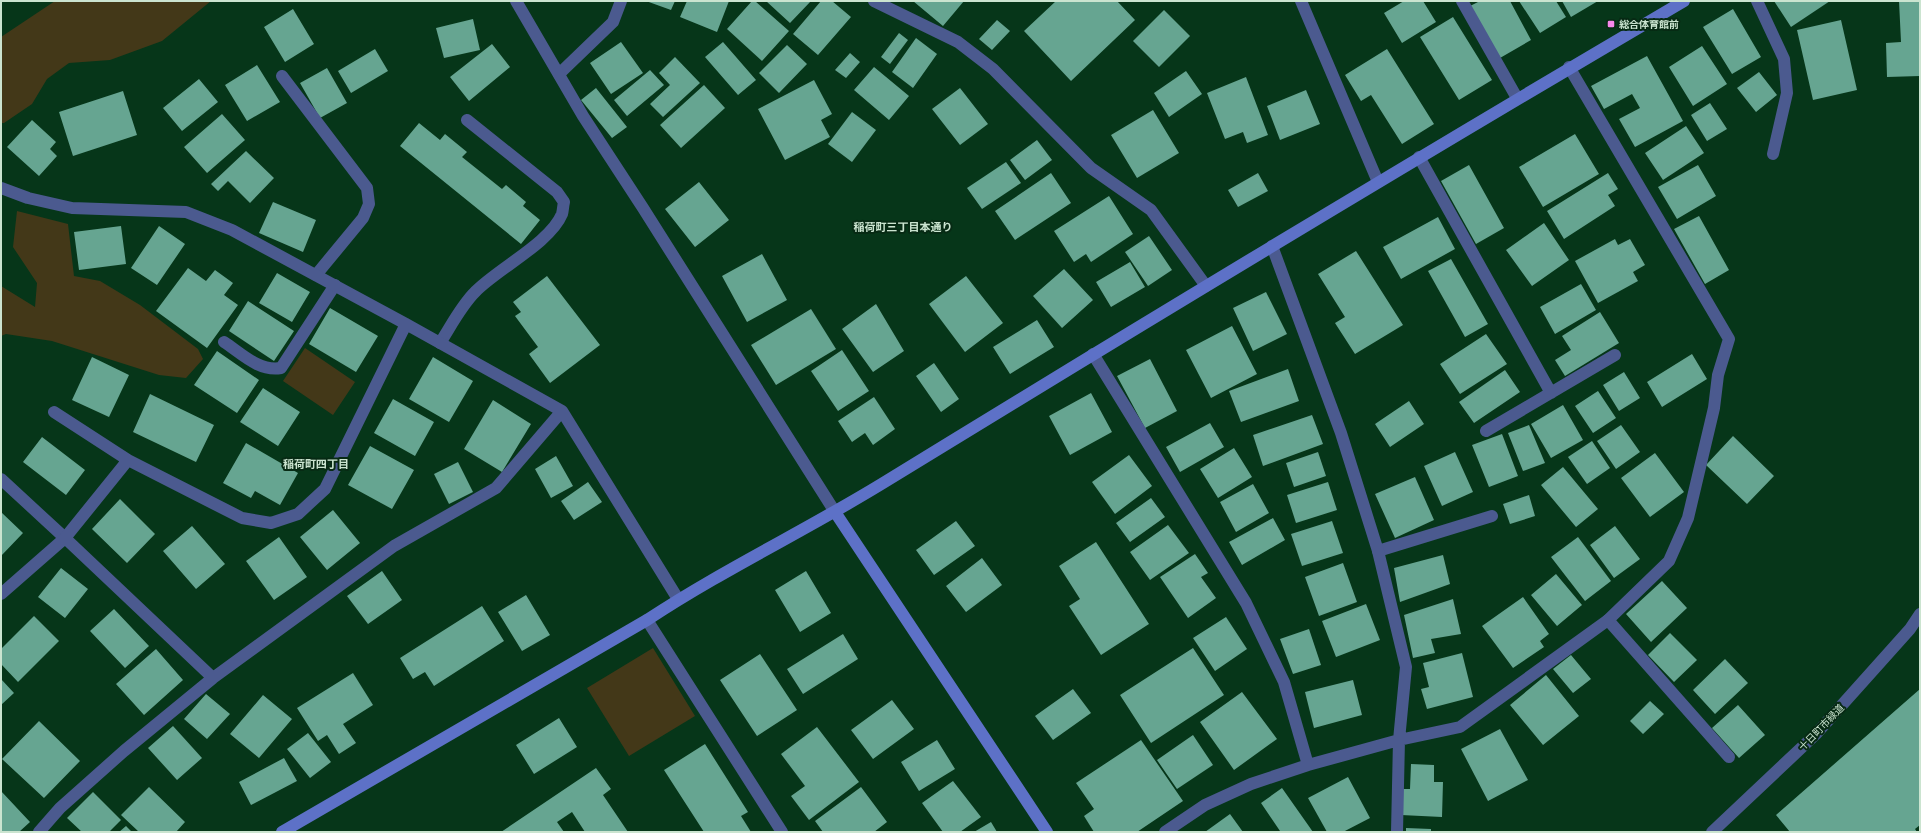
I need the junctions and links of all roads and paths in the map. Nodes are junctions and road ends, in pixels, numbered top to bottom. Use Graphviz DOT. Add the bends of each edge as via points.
graph roads {
  1 [pos="516,1"];
  2 [pos="621,1"];
  3 [pos="874,1"];
  4 [pos="1301,1"];
  5 [pos="1462,1"];
  6 [pos="1684,1"];
  7 [pos="1757,1"];
  8 [pos="1570,68"];
  9 [pos="560,74"];
  10 [pos="282,76"];
  11 [pos="1517,98"];
  12 [pos="467,120"];
  13 [pos="1773,154"];
  14 [pos="1419,157"];
  15 [pos="1378,182"];
  16 [pos="1,188"];
  17 [pos="1272,246"];
  18 [pos="316,275"];
  19 [pos="335,285"];
  20 [pos="1206,286"];
  21 [pos="406,324"];
  22 [pos="224,342"];
  23 [pos="440,343"];
  24 [pos="1093,354"];
  25 [pos="1615,355"];
  26 [pos="1552,393"];
  27 [pos="54,412"];
  28 [pos="562,412"];
  29 [pos="1486,431"];
  30 [pos="128,460"];
  31 [pos="1,478"];
  32 [pos="835,512"];
  33 [pos="1492,516"];
  34 [pos="65,538"];
  35 [pos="1378,551"];
  36 [pos="1,594"];
  37 [pos="678,599"];
  38 [pos="1920,614"];
  39 [pos="646,620"];
  40 [pos="1608,620"];
  41 [pos="213,678"];
  42 [pos="1398,740"];
  43 [pos="1729,757"];
  44 [pos="1308,765"];
  45 [pos="39,832"];
  46 [pos="282,832"];
  47 [pos="782,832"];
  48 [pos="1047,832"];
  49 [pos="1165,832"];
  50 [pos="1397,832"];
  51 [pos="1712,832"];
  1 -- 9 [label="street"];
  2 -- 9 [label="street" via="613,22"];
  3 -- 20 [label="street" via="958,42 993,70 1091,168 1151,210"];
  4 -- 15 [label="street"];
  5 -- 11 [label="street"];
  6 -- 8 [label="street"];
  7 -- 13 [label="street" via="1784,59 1787,93"];
  8 -- 11 [label="street"];
  8 -- 40 [label="street" via="1729,339 1718,374 1714,408 1688,518 1669,561"];
  9 -- 32 [label="street" via="583,116"];
  10 -- 18 [label="street" via="367,188 369,204 363,218"];
  11 -- 14 [label="street"];
  12 -- 23 [label="street" via="557,192 564,202 562,214 551,230 474,293"];
  14 -- 15 [label="street"];
  14 -- 26 [label="street"];
  15 -- 17 [label="street"];
  16 -- 18 [label="street" via="28,198 72,208 186,212 232,230"];
  17 -- 20 [label="street"];
  17 -- 35 [label="street" via="1341,434"];
  18 -- 19 [label="street"];
  19 -- 21 [label="street"];
  19 -- 22 [label="street" via="281,368 263,368"];
  20 -- 24 [label="street"];
  21 -- 23 [label="street"];
  21 -- 30 [label="street" via="325,489 298,514 271,523 242,518"];
  23 -- 28 [label="street"];
  24 -- 32 [label="street"];
  24 -- 44 [label="street" via="1246,603 1284,682"];
  25 -- 26 [label="street"];
  26 -- 29 [label="street"];
  27 -- 30 [label="street"];
  28 -- 37 [label="street"];
  28 -- 41 [label="street" via="496,488 394,546"];
  30 -- 34 [label="street"];
  31 -- 34 [label="street"];
  32 -- 37 [label="street"];
  32 -- 48 [label="street"];
  33 -- 35 [label="street"];
  34 -- 36 [label="street"];
  34 -- 41 [label="street"];
  35 -- 42 [label="street" via="1406,668"];
  37 -- 39 [label="street"];
  38 -- 51 [label="street, 十日町市緑道" via="1910,630 1816,734"];
  39 -- 46 [label="street"];
  39 -- 47 [label="street"];
  40 -- 42 [label="street" via="1460,727"];
  40 -- 43 [label="street"];
  41 -- 45 [label="street" via="124,751 60,808"];
  42 -- 44 [label="street"];
  42 -- 50 [label="street"];
  44 -- 49 [label="street" via="1251,784 1205,805"];
}
